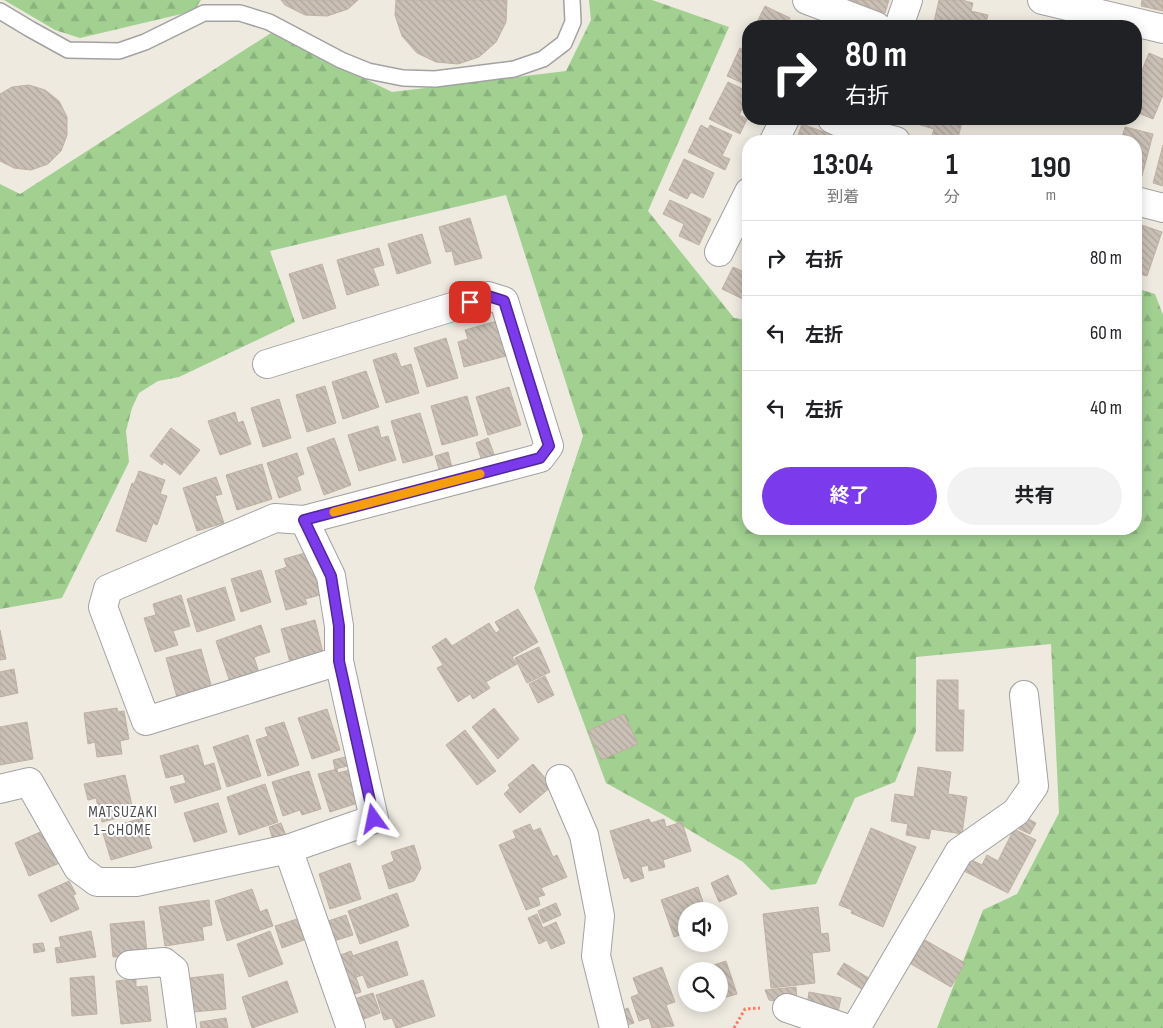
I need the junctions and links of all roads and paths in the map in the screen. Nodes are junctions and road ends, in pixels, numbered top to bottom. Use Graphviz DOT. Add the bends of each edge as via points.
graph roads {
  1 [pos="572,0"];
  2 [pos="807,0"];
  3 [pos="908,0"];
  4 [pos="1042,0"];
  5 [pos="0,11"];
  6 [pos="860,20"];
  7 [pos="901,20"];
  8 [pos="1125,20"];
  9 [pos="1142,24"];
  10 [pos="1163,29"];
  11 [pos="867,126"];
  12 [pos="884,135"];
  13 [pos="1142,203"];
  14 [pos="742,206"];
  15 [pos="1163,208"];
  16 [pos="719,252"];
  17 [pos="267,364"];
  18 [pos="304,520"];
  19 [pos="339,661"];
  20 [pos="1024,695"];
  21 [pos="560,779"];
  22 [pos="0,789"];
  23 [pos="288,849"];
  24 [pos="130,964"];
  25 [pos="787,1008"];
  26 [pos="182,1028"];
  27 [pos="351,1028"];
  28 [pos="614,1028"];
  29 [pos="734,1028"];
  30 [pos="846,1028"];
  31 [pos="856,1028"];
  1 -- 5 [label="lane" via="573,22 564,43 543,59 514,69 435,79 403,78 368,71 270,22 240,13 204,13 119,51 68,50"];
  2 -- 6 [label="street"];
  3 -- 7 [label="street"];
  4 -- 8 [label="street"];
  9 -- 10 [label="street"];
  11 -- 12 [label="street"];
  13 -- 15 [label="street"];
  14 -- 16 [label="street"];
  17 -- 18 [label="street" via="488,296 504,301 549,446 540,458"];
  18 -- 19 [label="street" via="331,576 339,626"];
  18 -- 19 [label="street" via="276,518 108,589 103,607 146,721"];
  19 -- 23 [label="street" via="374,819"];
  20 -- 31 [label="street" via="1034,786 1016,812 958,852"];
  21 -- 28 [label="street" via="584,835 600,916 596,956"];
  22 -- 23 [label="street" via="29,782 78,868 97,882 136,882"];
  23 -- 27 [label="street"];
  24 -- 26 [label="street" via="164,962 174,970"];
  25 -- 29 [label="path" via="745,1008"];
  25 -- 30 [label="street"];
}
